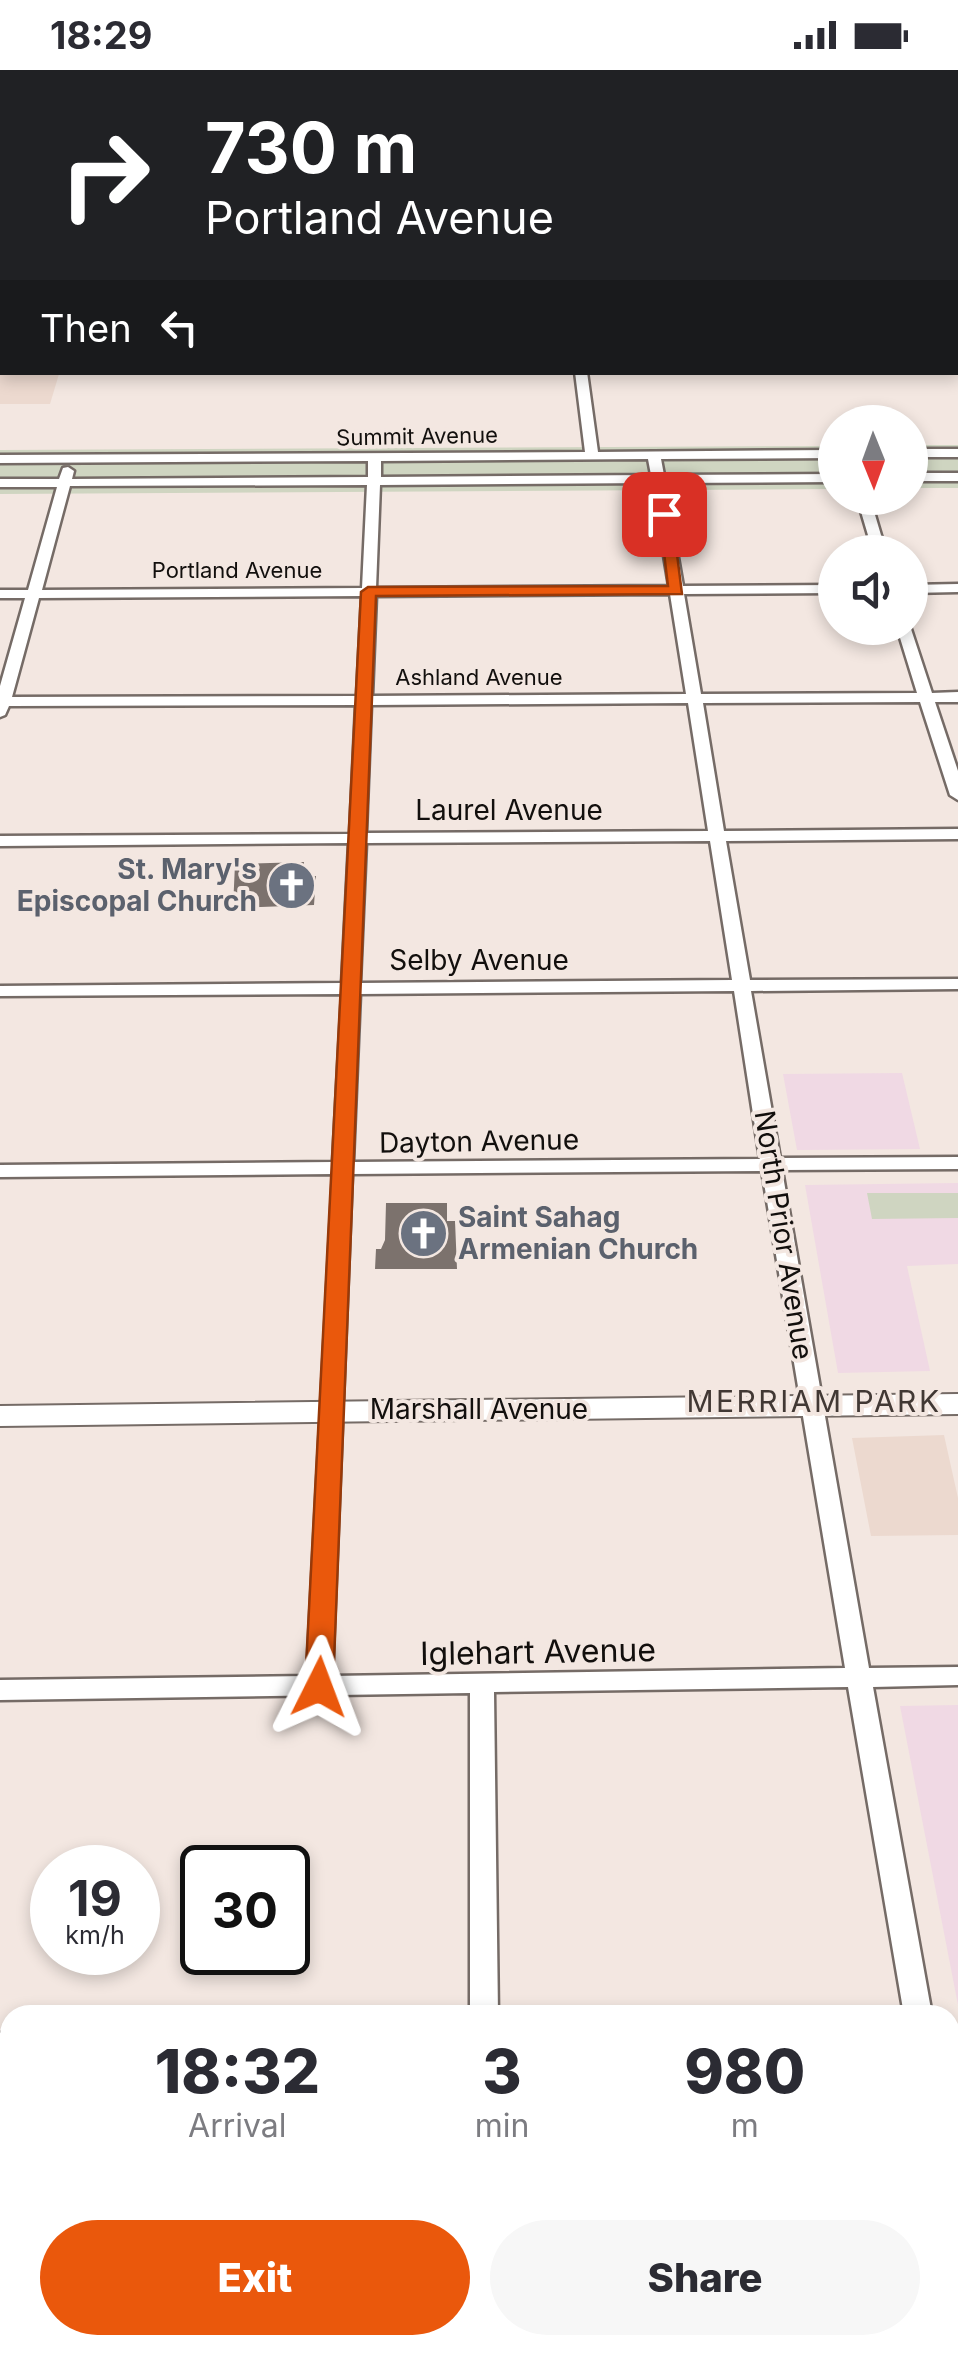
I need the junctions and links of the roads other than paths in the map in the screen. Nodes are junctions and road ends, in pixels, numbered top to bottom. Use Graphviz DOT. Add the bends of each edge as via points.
graph roads {
  1 [pos="581,375"];
  2 [pos="958,453"];
  3 [pos="592,454"];
  4 [pos="654,454"];
  5 [pos="818,454"];
  6 [pos="928,454"];
  7 [pos="375,456"];
  8 [pos="0,459"];
  9 [pos="72,459"];
  10 [pos="928,477"];
  11 [pos="958,477"];
  12 [pos="818,478"];
  13 [pos="658,479"];
  14 [pos="374,480"];
  15 [pos="65,482"];
  16 [pos="0,483"];
  17 [pos="928,588"];
  18 [pos="958,588"];
  19 [pos="818,589"];
  20 [pos="677,590"];
  21 [pos="368,592"];
  22 [pos="0,594"];
  23 [pos="33,594"];
  24 [pos="909,645"];
  25 [pos="926,697"];
  26 [pos="958,697"];
  27 [pos="694,699"];
  28 [pos="363,700"];
  29 [pos="1,706"];
  30 [pos="958,795"];
  31 [pos="958,834"];
  32 [pos="717,835"];
  33 [pos="356,838"];
  34 [pos="0,841"];
  35 [pos="958,984"];
  36 [pos="743,986"];
  37 [pos="349,988"];
  38 [pos="0,991"];
  39 [pos="958,1164"];
  40 [pos="772,1165"];
  41 [pos="340,1170"];
  42 [pos="0,1171"];
  43 [pos="958,1404"];
  44 [pos="811,1406"];
  45 [pos="332,1411"];
  46 [pos="0,1416"];
  47 [pos="958,1676"];
  48 [pos="858,1678"];
  49 [pos="482,1686"];
  50 [pos="319,1687"];
  51 [pos="0,1690"];
  52 [pos="484,2005"];
  53 [pos="916,2005"];
  1 -- 3 [label="street"];
  2 -- 6 [label="street"];
  3 -- 4 [label="street, Summit Avenue"];
  3 -- 7 [label="street, Summit Avenue"];
  4 -- 5 [label="street, Summit Avenue"];
  4 -- 13 [label="street, North Prior Avenue"];
  7 -- 9 [label="street, Summit Avenue"];
  7 -- 14 [label="street"];
  8 -- 9 [label="street, Summit Avenue"];
  9 -- 15 [label="street"];
  10 -- 11 [label="street"];
  12 -- 13 [label="street, Summit Avenue"];
  13 -- 14 [label="street, Summit Avenue"];
  13 -- 20 [label="street, North Prior Avenue"];
  14 -- 15 [label="street, Summit Avenue"];
  14 -- 21 [label="street"];
  15 -- 16 [label="street, Summit Avenue"];
  15 -- 23 [label="street"];
  17 -- 18 [label="street"];
  19 -- 20 [label="street, Portland Avenue"];
  20 -- 21 [label="street, Portland Avenue"];
  20 -- 27 [label="street, North Prior Avenue"];
  21 -- 23 [label="street, Portland Avenue"];
  21 -- 28 [label="street"];
  22 -- 23 [label="street, Portland Avenue"];
  23 -- 29 [label="street"];
  24 -- 25 [label="street"];
  25 -- 26 [label="street, Ashland Avenue"];
  25 -- 27 [label="street, Ashland Avenue"];
  25 -- 30 [label="street"];
  27 -- 28 [label="street, Ashland Avenue"];
  27 -- 32 [label="street, North Prior Avenue"];
  28 -- 29 [label="street, Ashland Avenue"];
  28 -- 33 [label="street"];
  31 -- 32 [label="street, Laurel Avenue"];
  32 -- 33 [label="street, Laurel Avenue"];
  32 -- 36 [label="street, North Prior Avenue"];
  33 -- 34 [label="street, Laurel Avenue"];
  33 -- 37 [label="street"];
  35 -- 36 [label="street, Selby Avenue"];
  36 -- 37 [label="street, Selby Avenue"];
  36 -- 40 [label="street, North Prior Avenue"];
  37 -- 38 [label="street, Selby Avenue"];
  37 -- 41 [label="street"];
  39 -- 40 [label="street, Dayton Avenue"];
  40 -- 41 [label="street, Dayton Avenue"];
  40 -- 44 [label="street, North Prior Avenue"];
  41 -- 42 [label="street, Dayton Avenue"];
  41 -- 45 [label="street"];
  43 -- 44 [label="main road, Marshall Avenue"];
  44 -- 45 [label="main road, Marshall Avenue"];
  44 -- 48 [label="street, North Prior Avenue"];
  45 -- 46 [label="main road, Marshall Avenue"];
  45 -- 50 [label="street"];
  47 -- 48 [label="street, Iglehart Avenue"];
  48 -- 49 [label="street, Iglehart Avenue"];
  48 -- 53 [label="street, North Prior Avenue"];
  49 -- 50 [label="street, Iglehart Avenue"];
  49 -- 52 [label="street"];
  50 -- 51 [label="street, Iglehart Avenue"];
}
